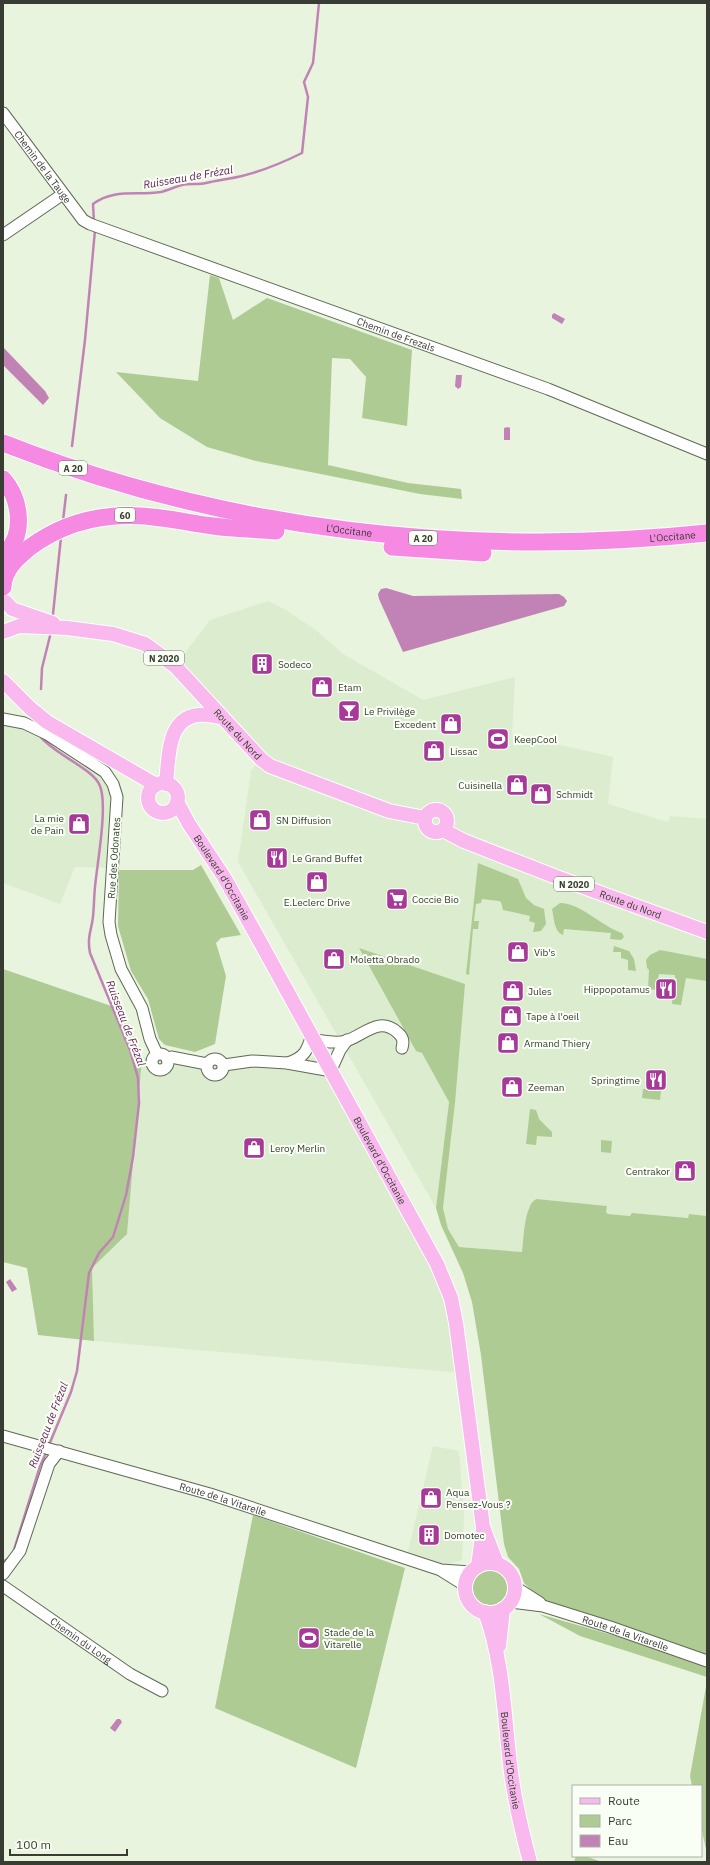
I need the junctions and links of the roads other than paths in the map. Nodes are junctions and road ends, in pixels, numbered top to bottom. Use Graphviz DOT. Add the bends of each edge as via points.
graph roads {
  1 [pos="3,112"];
  2 [pos="63,194"];
  3 [pos="86,222"];
  4 [pos="3,235"];
  5 [pos="3,431"];
  6 [pos="3,443"];
  7 [pos="707,454"];
  8 [pos="3,456"];
  9 [pos="3,479"];
  10 [pos="144,490"];
  11 [pos="276,531"];
  12 [pos="707,534"];
  13 [pos="707,545"];
  14 [pos="3,555"];
  15 [pos="4,594"];
  16 [pos="3,628"];
  17 [pos="67,628"];
  18 [pos="3,632"];
  19 [pos="3,672"];
  20 [pos="6,684"];
  21 [pos="220,717"];
  22 [pos="3,720"];
  23 [pos="157,788"];
  24 [pos="173,807"];
  25 [pos="445,827"];
  26 [pos="707,923"];
  27 [pos="707,932"];
  28 [pos="314,1037"];
  29 [pos="347,1040"];
  30 [pos="402,1048"];
  31 [pos="287,1063"];
  32 [pos="331,1070"];
  33 [pos="3,1436"];
  34 [pos="57,1450"];
  35 [pos="483,1527"];
  36 [pos="497,1564"];
  37 [pos="475,1569"];
  38 [pos="441,1570"];
  39 [pos="3,1574"];
  40 [pos="3,1586"];
  41 [pos="466,1586"];
  42 [pos="515,1587"];
  43 [pos="507,1606"];
  44 [pos="544,1606"];
  45 [pos="485,1612"];
  46 [pos="499,1658"];
  47 [pos="707,1662"];
  48 [pos="162,1691"];
  49 [pos="530,1862"];
  1 -- 2 [label="street, Chemin de la Tauge"];
  2 -- 3 [label="street, Chemin de la Tauge"];
  2 -- 4 [label="street"];
  3 -- 7 [label="street, Chemin de Frezals" via="548,389"];
  5 -- 10 [label="highway"];
  6 -- 10 [label="highway, L'Occitane / A 20"];
  8 -- 11 [label="highway, L'Occitane / A 20" via="139,500"];
  9 -- 14 [label="highway" via="15,498 18,512 15,538"];
  10 -- 12 [label="highway, L'Occitane / A 20" via="252,515 390,536 555,543 647,540"];
  11 -- 13 [label="highway, L'Occitane / A 20" via="385,546 474,553 598,553"];
  11 -- 15 [label="highway, 60" via="212,526 161,517 98,517 68,525 33,546 9,567 5,575"];
  15 -- 16 [label="main road" via="6,618"];
  15 -- 17 [label="main road, Route du Nord / N 2020" via="12,609"];
  17 -- 18 [label="main road, Route du Nord / N 2020" via="19,626"];
  17 -- 21 [label="main road, Route du Nord / N 2020" via="113,634 145,644 175,666"];
  19 -- 20 [label="main road, Boulevard d'Occitanie"];
  20 -- 23 [label="main road, Boulevard d'Occitanie" via="48,722"];
  21 -- 23 [label="main road" via="199,714 186,718 175,728"];
  21 -- 25 [label="main road, Route du Nord / N 2020" via="261,759 277,770 389,811 425,818 432,811 441,812 446,817"];
  22 -- 31 [label="street, Rue des Odonates" via="24,723 47,734 105,772 113,784 117,797 111,935 125,978 142,1008 150,1038 162,1057 207,1064 208,1071 216,1075 222,1072 224,1065 252,1061"];
  23 -- 24 [label="main road, Boulevard d'Occitanie" via="173,788 176,792"];
  23 -- 24 [label="main road, Boulevard d'Occitanie" via="149,803 155,811 164,813"];
  24 -- 28 [label="main road, Boulevard d'Occitanie" via="189,824 224,877"];
  25 -- 26 [label="main road, Route du Nord / N 2020"];
  25 -- 27 [label="main road, Route du Nord / N 2020" via="464,841"];
  28 -- 29 [label="street" via="335,1043"];
  28 -- 31 [label="street" via="304,1055"];
  28 -- 32 [label="main road, Boulevard d'Occitanie"];
  29 -- 30 [label="street" via="369,1028 384,1025 401,1035 404,1041"];
  29 -- 32 [label="street"];
  31 -- 32 [label="street"];
  32 -- 35 [label="main road, Boulevard d'Occitanie" via="418,1227 451,1298"];
  33 -- 34 [label="street, Route de la Vitarelle"];
  34 -- 38 [label="street, Route de la Vitarelle" via="217,1496"];
  34 -- 39 [label="street" via="49,1464 20,1551"];
  35 -- 36 [label="main road, Boulevard d'Occitanie"];
  35 -- 37 [label="main road, Boulevard d'Occitanie"];
  36 -- 37 [label="main road" via="490,1563"];
  36 -- 42 [label="main road" via="510,1572"];
  37 -- 38 [label="street, Route de la Vitarelle"];
  37 -- 41 [label="main road"];
  38 -- 41 [label="street, Route de la Vitarelle"];
  40 -- 48 [label="street, Chemin du Long" via="130,1674"];
  41 -- 45 [label="main road" via="466,1593 473,1605"];
  42 -- 43 [label="main road"];
  42 -- 44 [label="street, Route de la Vitarelle"];
  43 -- 44 [label="street, Route de la Vitarelle"];
  43 -- 45 [label="main road" via="494,1612"];
  43 -- 46 [label="main road, Boulevard d'Occitanie" via="500,1622"];
  44 -- 47 [label="street, Route de la Vitarelle"];
  45 -- 46 [label="main road, Boulevard d'Occitanie"];
  46 -- 49 [label="main road, Boulevard d'Occitanie" via="511,1772 522,1834"];
}
